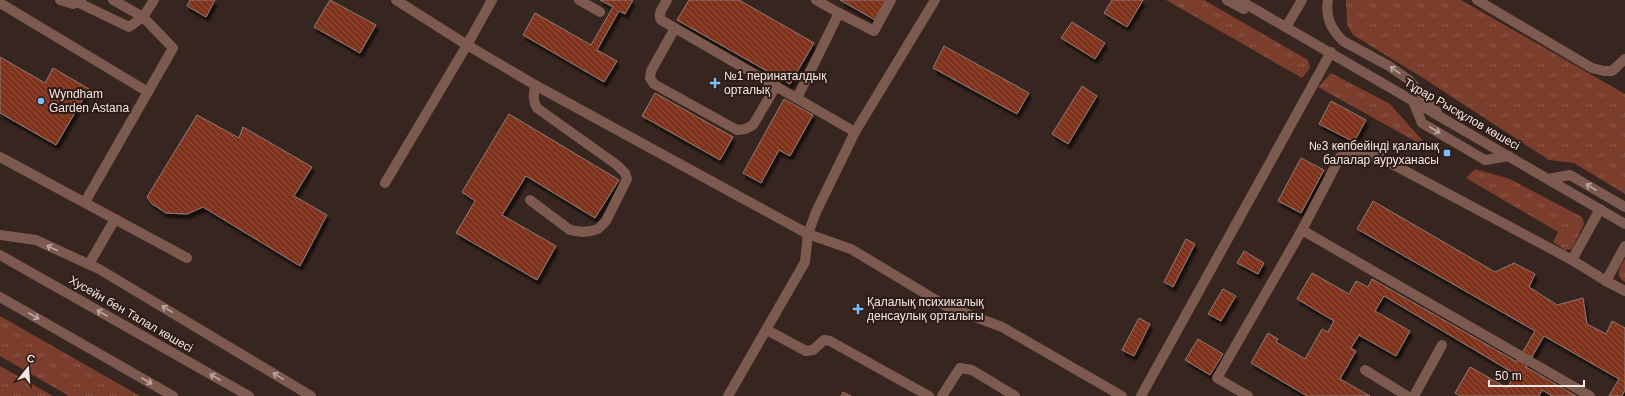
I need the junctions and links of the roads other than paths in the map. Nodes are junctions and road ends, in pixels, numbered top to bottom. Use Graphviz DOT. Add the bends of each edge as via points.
graph roads {
  1 [pos="60,0"];
  2 [pos="113,0"];
  3 [pos="154,0"];
  4 [pos="396,0"];
  5 [pos="492,0"];
  6 [pos="579,0"];
  7 [pos="667,0"];
  8 [pos="816,0"];
  9 [pos="891,0"];
  10 [pos="935,0"];
  11 [pos="1227,0"];
  12 [pos="1239,0"];
  13 [pos="1302,0"];
  14 [pos="1328,0"];
  15 [pos="1477,0"];
  16 [pos="79,1"];
  17 [pos="0,3"];
  18 [pos="600,12"];
  19 [pos="839,13"];
  20 [pos="144,17"];
  21 [pos="1286,27"];
  22 [pos="675,28"];
  23 [pos="467,45"];
  24 [pos="1330,52"];
  25 [pos="1625,59"];
  26 [pos="535,85"];
  27 [pos="776,86"];
  28 [pos="148,92"];
  29 [pos="797,98"];
  30 [pos="1412,101"];
  31 [pos="1442,118"];
  32 [pos="856,132"];
  33 [pos="1509,156"];
  34 [pos="0,157"];
  35 [pos="1548,179"];
  36 [pos="385,183"];
  37 [pos="530,200"];
  38 [pos="85,202"];
  39 [pos="1625,207"];
  40 [pos="1600,209"];
  41 [pos="115,219"];
  42 [pos="1625,224"];
  43 [pos="1302,230"];
  44 [pos="808,234"];
  45 [pos="0,235"];
  46 [pos="1625,246"];
  47 [pos="0,255"];
  48 [pos="186,258"];
  49 [pos="1572,260"];
  50 [pos="89,264"];
  51 [pos="1606,281"];
  52 [pos="1625,291"];
  53 [pos="0,297"];
  54 [pos="767,330"];
  55 [pos="1442,345"];
  56 [pos="1365,370"];
  57 [pos="173,396"];
  58 [pos="249,396"];
  59 [pos="312,396"];
  60 [pos="728,396"];
  61 [pos="929,396"];
  62 [pos="942,396"];
  63 [pos="1015,396"];
  64 [pos="1122,396"];
  65 [pos="1141,396"];
  66 [pos="1248,396"];
  67 [pos="1407,396"];
  68 [pos="1414,396"];
  69 [pos="1590,396"];
  1 -- 16 [label="street" via="73,4"];
  2 -- 20 [label="street"];
  3 -- 20 [label="street"];
  4 -- 23 [label="street"];
  5 -- 23 [label="street"];
  6 -- 18 [label="street"];
  7 -- 22 [label="street" via="659,16"];
  8 -- 19 [label="street"];
  9 -- 19 [label="street" via="874,31"];
  10 -- 32 [label="street"];
  11 -- 21 [label="street, Тұрар Рысқұлов көшесі" via="1263,20"];
  12 -- 21 [label="street, Тұрар Рысқұлов көшесі"];
  13 -- 21 [label="street"];
  31 -- 14 [label="street, one-way" via="1409,80 1338,35 1327,19"];
  15 -- 25 [label="street" via="1592,68 1612,71"];
  16 -- 20 [label="street" via="129,27"];
  17 -- 28 [label="street"];
  19 -- 29 [label="street"];
  20 -- 28 [label="street" via="173,48"];
  21 -- 24 [label="street, Тұрар Рысқұлов көшесі"];
  22 -- 27 [label="street"];
  22 -- 27 [label="street" via="651,71 650,78 654,84 737,130 752,125"];
  23 -- 26 [label="street"];
  23 -- 36 [label="street"];
  24 -- 30 [label="street, Тұрар Рысқұлов көшесі"];
  24 -- 65 [label="street"];
  26 -- 37 [label="street" via="533,99 537,108 617,165 627,179 606,221 598,229 591,231 570,230"];
  26 -- 44 [label="street"];
  27 -- 29 [label="street"];
  28 -- 38 [label="street"];
  29 -- 32 [label="street"];
  30 -- 31 [label="street, Тұрар Рысқұлов көшесі"];
  30 -- 33 [label="street, one-way" via="1422,123 1485,160"];
  31 -- 33 [label="street, Тұрар Рысқұлов көшесі"];
  32 -- 44 [label="street" via="816,212"];
  33 -- 35 [label="street, Тұрар Рысқұлов көшесі"];
  34 -- 38 [label="street"];
  39 -- 35 [label="street, one-way" via="1570,175"];
  35 -- 40 [label="street, Тұрар Рысқұлов көшесі"];
  38 -- 41 [label="street"];
  40 -- 42 [label="street, Тұрар Рысқұлов көшесі"];
  40 -- 49 [label="street"];
  41 -- 48 [label="street"];
  41 -- 50 [label="street"];
  43 -- 49 [label="street" via="1340,157 1379,157"];
  43 -- 66 [label="street" via="1217,378"];
  43 -- 69 [label="street"];
  44 -- 54 [label="street" via="805,262"];
  44 -- 64 [label="street" via="851,249 946,306 1002,326"];
  50 -- 45 [label="street, one-way" via="36,240"];
  46 -- 51 [label="street"];
  58 -- 47 [label="street, Хусейн бен Талал көшесі, one-way"];
  49 -- 51 [label="street"];
  59 -- 50 [label="street, one-way"];
  51 -- 52 [label="street"];
  53 -- 57 [label="street, one-way"];
  54 -- 60 [label="street"];
  54 -- 61 [label="street" via="806,352 813,350 824,340 830,341"];
  55 -- 68 [label="street"];
  56 -- 67 [label="street"];
  62 -- 63 [label="street" via="960,368 972,370"];
}
